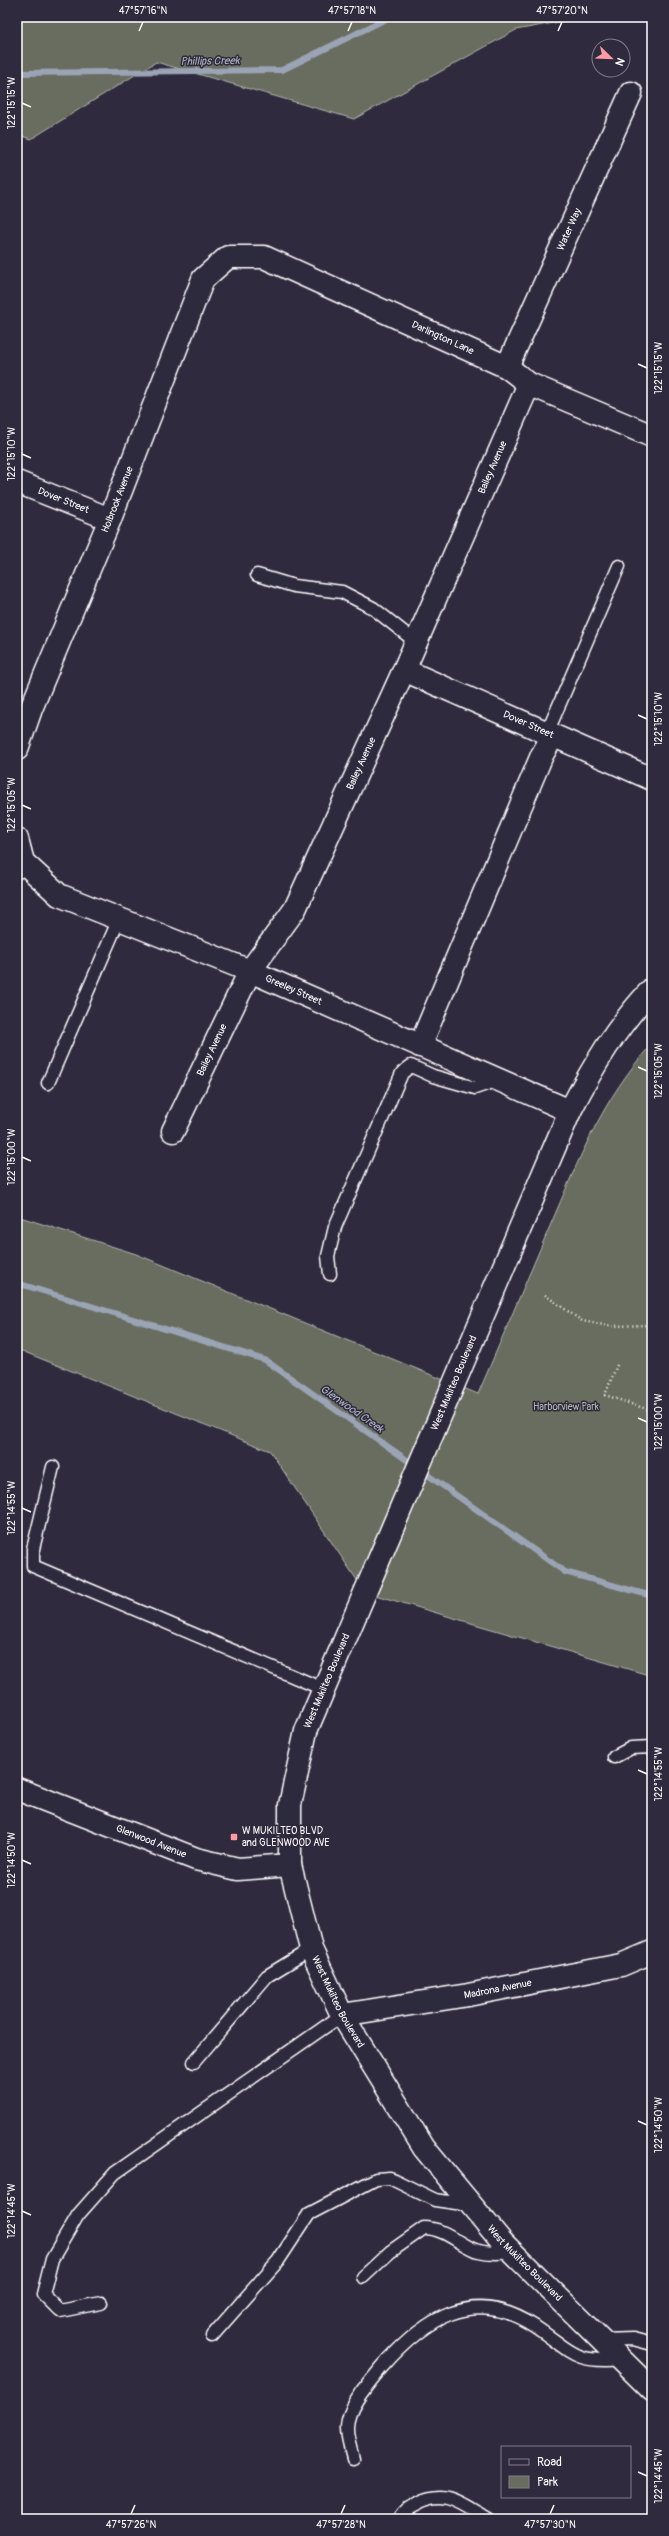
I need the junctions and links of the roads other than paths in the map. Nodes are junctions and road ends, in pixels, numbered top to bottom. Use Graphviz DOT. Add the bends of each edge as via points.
graph roads {
  1 [pos="631,93"];
  2 [pos="228,257"];
  3 [pos="507,367"];
  4 [pos="529,384"];
  5 [pos="652,436"];
  6 [pos="17,482"];
  7 [pos="110,519"];
  8 [pos="619,566"];
  9 [pos="257,575"];
  10 [pos="416,642"];
  11 [pos="404,670"];
  12 [pos="550,734"];
  13 [pos="17,749"];
  14 [pos="652,779"];
  15 [pos="17,839"];
  16 [pos="20,865"];
  17 [pos="119,919"];
  18 [pos="250,971"];
  19 [pos="652,989"];
  20 [pos="420,1046"];
  21 [pos="498,1080"];
  22 [pos="48,1083"];
  23 [pos="570,1111"];
  24 [pos="173,1131"];
  25 [pos="330,1274"];
  26 [pos="53,1467"];
  27 [pos="323,1689"];
  28 [pos="652,1747"];
  29 [pos="614,1757"];
  30 [pos="17,1789"];
  31 [pos="290,1865"];
  32 [pos="311,1949"];
  33 [pos="652,1952"];
  34 [pos="342,2014"];
  35 [pos="194,2062"];
  36 [pos="471,2205"];
  37 [pos="512,2252"];
  38 [pos="363,2277"];
  39 [pos="101,2303"];
  40 [pos="212,2336"];
  41 [pos="602,2340"];
  42 [pos="652,2344"];
  43 [pos="621,2359"];
  44 [pos="652,2390"];
  45 [pos="353,2459"];
  46 [pos="399,2519"];
  47 [pos="489,2519"];
  1 -- 3 [label="street, Water Way"];
  2 -- 3 [label="street, Darlington Lane" via="264,257"];
  2 -- 7 [label="street, Holbrook Avenue" via="203,279"];
  3 -- 4 [label="street, Darlington Lane"];
  4 -- 5 [label="street, Darlington Lane"];
  4 -- 10 [label="street, Bailey Avenue"];
  6 -- 7 [label="street, Dover Street"];
  7 -- 13 [label="street, Holbrook Avenue" via="31,709"];
  8 -- 12 [label="lane"];
  9 -- 10 [label="lane" via="294,586 342,592 374,608"];
  10 -- 11 [label="street, Bailey Avenue"];
  11 -- 12 [label="street, Dover Street"];
  11 -- 18 [label="street, Bailey Avenue" via="295,908"];
  12 -- 14 [label="street, Dover Street"];
  12 -- 20 [label="street"];
  15 -- 16 [label="street"];
  16 -- 17 [label="street, Greeley Street" via="59,895"];
  17 -- 18 [label="street, Greeley Street"];
  17 -- 22 [label="lane"];
  18 -- 20 [label="street, Greeley Street"];
  18 -- 24 [label="street, Bailey Avenue"];
  19 -- 23 [label="street, West Mukilteo Boulevard" via="630,1012 610,1040"];
  20 -- 21 [label="street, Greeley Street"];
  21 -- 23 [label="street, Greeley Street"];
  21 -- 25 [label="lane" via="476,1088 433,1076 411,1066 402,1073 335,1227 328,1256"];
  23 -- 27 [label="street, West Mukilteo Boulevard"];
  26 -- 27 [label="lane" via="33,1549 33,1566"];
  27 -- 31 [label="street, West Mukilteo Boulevard" via="306,1731 290,1805"];
  28 -- 29 [label="lane" via="631,1748"];
  30 -- 31 [label="street, Glenwood Avenue" via="196,1859 238,1869"];
  31 -- 32 [label="street, West Mukilteo Boulevard"];
  32 -- 34 [label="street, West Mukilteo Boulevard"];
  32 -- 35 [label="lane" via="267,1976"];
  33 -- 34 [label="street, Madrona Avenue" via="620,1965 468,1995"];
  34 -- 36 [label="street, West Mukilteo Boulevard" via="424,2148"];
  34 -- 39 [label="lane" via="115,2173 78,2215 52,2259 43,2294 60,2311"];
  36 -- 37 [label="street, West Mukilteo Boulevard"];
  36 -- 40 [label="lane" via="435,2200 390,2178 376,2179 309,2214 278,2261"];
  37 -- 38 [label="lane" via="476,2250 440,2231 424,2228 390,2252"];
  37 -- 41 [label="street, West Mukilteo Boulevard"];
  41 -- 42 [label="lane" via="633,2339"];
  41 -- 43 [label="street, West Mukilteo Boulevard"];
  43 -- 44 [label="street, West Mukilteo Boulevard"];
  43 -- 45 [label="lane" via="588,2360 576,2357 536,2327 508,2313 483,2307 456,2311 430,2323 398,2349 358,2400 348,2420 347,2430"];
  46 -- 47 [label="lane" via="404,2510 430,2497 454,2498"];
}
